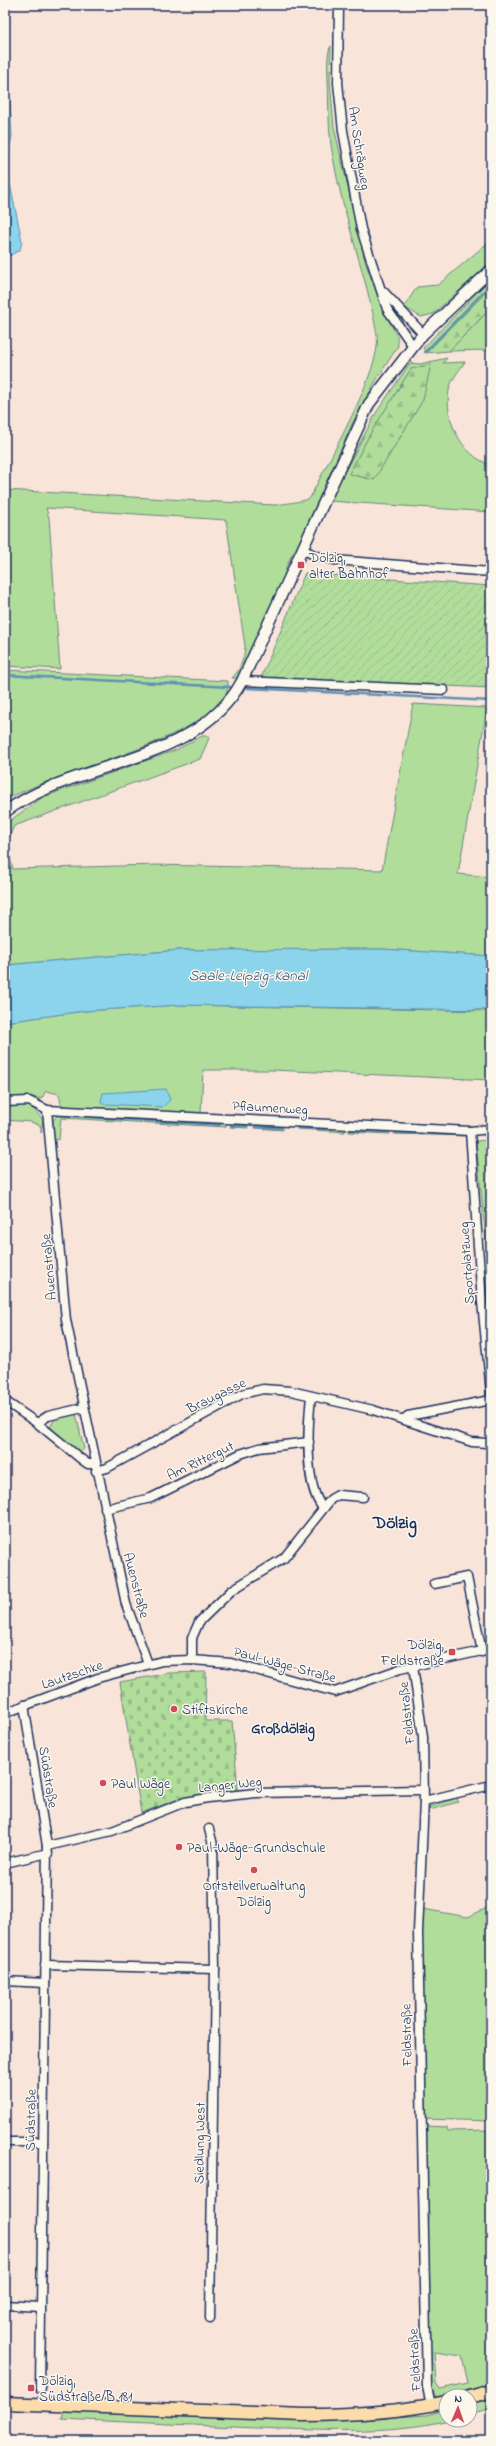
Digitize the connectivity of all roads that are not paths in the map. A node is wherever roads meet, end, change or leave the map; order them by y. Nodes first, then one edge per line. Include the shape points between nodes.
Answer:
1 (339, 5) edge
2 (491, 270) edge
3 (382, 290) junction
4 (423, 334) junction
5 (413, 346) junction
6 (302, 549) junction
7 (491, 572) edge
8 (242, 681) junction
9 (444, 690) dead end
10 (5, 812) edge
11 (5, 1102) edge
12 (47, 1110) junction
13 (491, 1129) edge
14 (470, 1131) junction
15 (491, 1393) edge
16 (311, 1396) junction
17 (491, 1400) edge
18 (5, 1401) edge
19 (83, 1408) junction
20 (404, 1419) junction
21 (37, 1423) junction
22 (309, 1442) junction
23 (490, 1444) edge
24 (96, 1468) junction
25 (363, 1497) dead end
26 (323, 1508) junction
27 (105, 1509) junction
28 (434, 1584) dead end
29 (491, 1649) edge
30 (482, 1652) junction
31 (192, 1660) junction
32 (148, 1664) junction
33 (413, 1666) junction
34 (24, 1705) junction
35 (5, 1714) edge
36 (491, 1785) edge
37 (422, 1790) junction
38 (424, 1801) junction
39 (209, 1829) dead end
40 (48, 1849) junction
41 (5, 1863) edge
42 (45, 1965) junction
43 (215, 1969) junction
44 (5, 1981) edge
45 (45, 1983) junction
46 (5, 2142) edge
47 (43, 2142) junction
48 (5, 2305) edge
49 (40, 2307) junction
50 (210, 2318) dead end
51 (40, 2388) dead end
52 (491, 2391) edge
53 (478, 2395) edge
54 (5, 2403) edge
55 (438, 2404) edge
56 (431, 2405) junction

1 - 3 street, Am Schrägweg via 338,83 343,131 362,229
2 - 4 street
3 - 4 street, Am Schrägweg
3 - 5 street, Am Schrägweg via 387,309
4 - 5 street
5 - 6 street via 369,404
6 - 7 street via 334,560
6 - 8 street
8 - 9 street
8 - 10 street via 224,707 187,735 155,750 41,792
11 - 12 street via 29,1101
12 - 14 street, Pflaumenweg
12 - 19 street, Auenstraße via 66,1320
13 - 14 street, Pflaumenweg
14 - 15 street, Sportplatzweg
16 - 20 street, Braugasse
16 - 22 street
16 - 24 street, Braugasse via 271,1389 242,1394 107,1468
17 - 20 street via 408,1416
18 - 21 street
19 - 21 street via 48,1416
19 - 24 street, Auenstraße
20 - 23 street, Braugasse via 472,1442
21 - 24 street
22 - 26 street via 312,1485 315,1496
22 - 27 street, Am Rittergut via 259,1448 240,1454 151,1498
24 - 27 street, Auenstraße
25 - 26 street via 338,1495
26 - 31 street via 284,1558 232,1590 199,1622 192,1638
27 - 32 street, Auenstraße via 126,1604
28 - 30 street via 467,1577
29 - 30 street, Paul-Wäge-Straße
30 - 33 street, Paul-Wäge-Straße
31 - 32 street, Paul-Wäge-Straße
31 - 33 street, Paul-Wäge-Straße via 243,1666 335,1692
32 - 34 street, Lautzschke via 98,1678
33 - 37 street, Feldstraße via 423,1737
34 - 35 street, Lautzschke
34 - 40 street, Südstraße
36 - 38 street
37 - 38 street, Feldstraße
37 - 40 street, Langer Weg via 256,1793 208,1798 185,1802 112,1831
38 - 56 street, Feldstraße via 418,1932 427,2387
39 - 43 street, Siedlung West via 213,1845
40 - 41 street
40 - 42 street, Südstraße
42 - 43 street
42 - 45 street, Südstraße
43 - 50 street, Siedlung West
44 - 45 street
45 - 47 street, Südstraße
46 - 47 street
47 - 49 street, Südstraße
48 - 49 street
49 - 51 street, Südstraße
52 - 53 main road
54 - 56 main road via 303,2415 348,2415
55 - 56 main road

